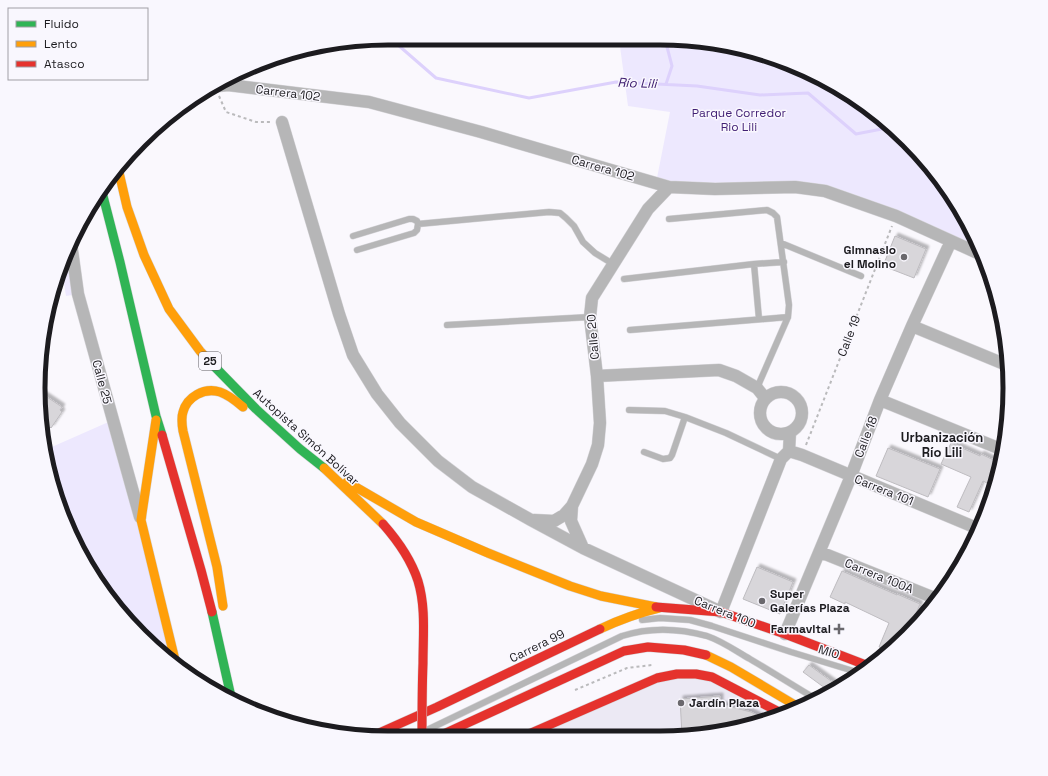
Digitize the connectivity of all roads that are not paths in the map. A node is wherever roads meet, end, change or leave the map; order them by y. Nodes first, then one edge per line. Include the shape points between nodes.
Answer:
1 (218, 90) edge
2 (282, 122) road end
3 (120, 175) edge
4 (669, 187) junction
5 (103, 197) edge
6 (669, 219) dead end
7 (418, 224) junction
8 (353, 236) dead end
9 (951, 241) junction
10 (781, 243) junction
11 (357, 250) dead end
12 (975, 252) edge
13 (72, 254) edge
14 (784, 262) junction
15 (613, 264) junction
16 (754, 264) junction
17 (862, 276) dead end
18 (624, 279) dead end
19 (788, 316) junction
20 (590, 317) junction
21 (759, 319) junction
22 (447, 325) dead end
23 (912, 326) junction
24 (630, 330) dead end
25 (1002, 363) edge
26 (596, 376) junction
27 (757, 388) junction
28 (765, 398) junction
29 (880, 400) junction
30 (629, 410) dead end
31 (156, 416) junction
32 (685, 417) junction
33 (790, 432) junction
34 (997, 448) edge
35 (300, 449) junction
36 (644, 452) dead end
37 (785, 455) junction
38 (329, 472) junction
39 (851, 476) junction
40 (572, 506) junction
41 (141, 520) junction
42 (531, 520) junction
43 (974, 527) edge
44 (583, 548) junction
45 (820, 552) junction
46 (932, 597) edge
47 (659, 608) junction
48 (722, 612) junction
49 (225, 617) dead end
50 (639, 621) dead end
51 (632, 622) dead end
52 (786, 634) junction
53 (228, 639) dead end
54 (590, 641) dead end
55 (174, 656) edge
56 (863, 664) edge
57 (854, 671) edge
58 (230, 692) edge
59 (231, 693) edge
60 (811, 696) edge
61 (793, 704) edge
62 (776, 711) edge
63 (430, 718) dead end
64 (416, 724) dead end
65 (384, 731) edge
66 (422, 731) edge
67 (425, 731) edge
68 (450, 731) edge
69 (535, 731) edge

1 - 4 street, Carrera 102 via 228,85 369,102
2 - 42 street, Carrera 100 via 353,355 377,394 400,423 438,461 472,487
3 - 35 main road, Autopista Simón Bolívar / 25 via 127,208 144,255 169,308 200,351 256,409
4 - 9 street, Carrera 102 via 795,187 825,191 896,216
4 - 15 street, Calle 20 via 648,209
5 - 31 main road
6 - 10 lane via 767,210 777,217
7 - 8 lane via 417,221 409,219
7 - 11 lane via 414,233
7 - 15 lane via 560,213 574,226 583,242
9 - 12 street, Carrera 102
9 - 23 street, Calle 18
10 - 14 lane
10 - 17 lane
13 - 41 street, Calle 25 via 78,294
14 - 16 lane
14 - 19 lane
15 - 20 street, Calle 20 via 592,298
16 - 18 lane
16 - 21 lane
19 - 21 lane
19 - 27 lane
20 - 22 lane
20 - 26 street, Calle 20
21 - 24 lane
23 - 25 street
23 - 29 street, Calle 18
26 - 27 street via 719,370
26 - 40 street, Calle 20 via 600,423 598,444 592,464
27 - 28 street
28 - 33 street via 759,414 763,425 778,434
28 - 33 street via 779,391 793,395 798,400 802,407 800,422
29 - 34 street
29 - 39 street, Calle 18
30 - 32 lane via 665,411
31 - 41 main road, Calle 25
31 - 58 main road via 201,570
32 - 36 lane via 670,458 663,459
32 - 37 lane
33 - 37 street
35 - 38 main road, Autopista Simón Bolívar / 25
35 - 49 main road via 226,394 218,391 199,393 184,409 183,430 217,567
37 - 39 street, Carrera 101 via 802,456
37 - 48 street
38 - 47 main road via 416,522 494,556 601,596
38 - 66 main road, Autopista Simón Bolívar, bridge via 395,536 415,571 421,592 423,614
39 - 43 street, Carrera 101
39 - 45 street, Calle 18
40 - 42 street, Calle 20 via 554,521
40 - 44 street, Calle 20 via 571,521
41 - 55 main road, Calle 25
42 - 44 street, Carrera 100
44 - 48 street, Carrera 100
45 - 46 street, Carrera 100A
45 - 52 street, Calle 18
47 - 48 main road, Carrera 99
47 - 65 main road, Carrera 99 via 613,623
48 - 52 main road, Carrera 100
50 - 57 lane, MIO via 660,618 690,620
51 - 54 lane
52 - 56 main road, Carrera 100
53 - 59 main road
60 - 67 lane via 726,644 687,632 647,630 622,636
61 - 68 main road via 708,655 648,647 624,651
62 - 69 main road via 712,677 677,674 657,678
63 - 64 lane

